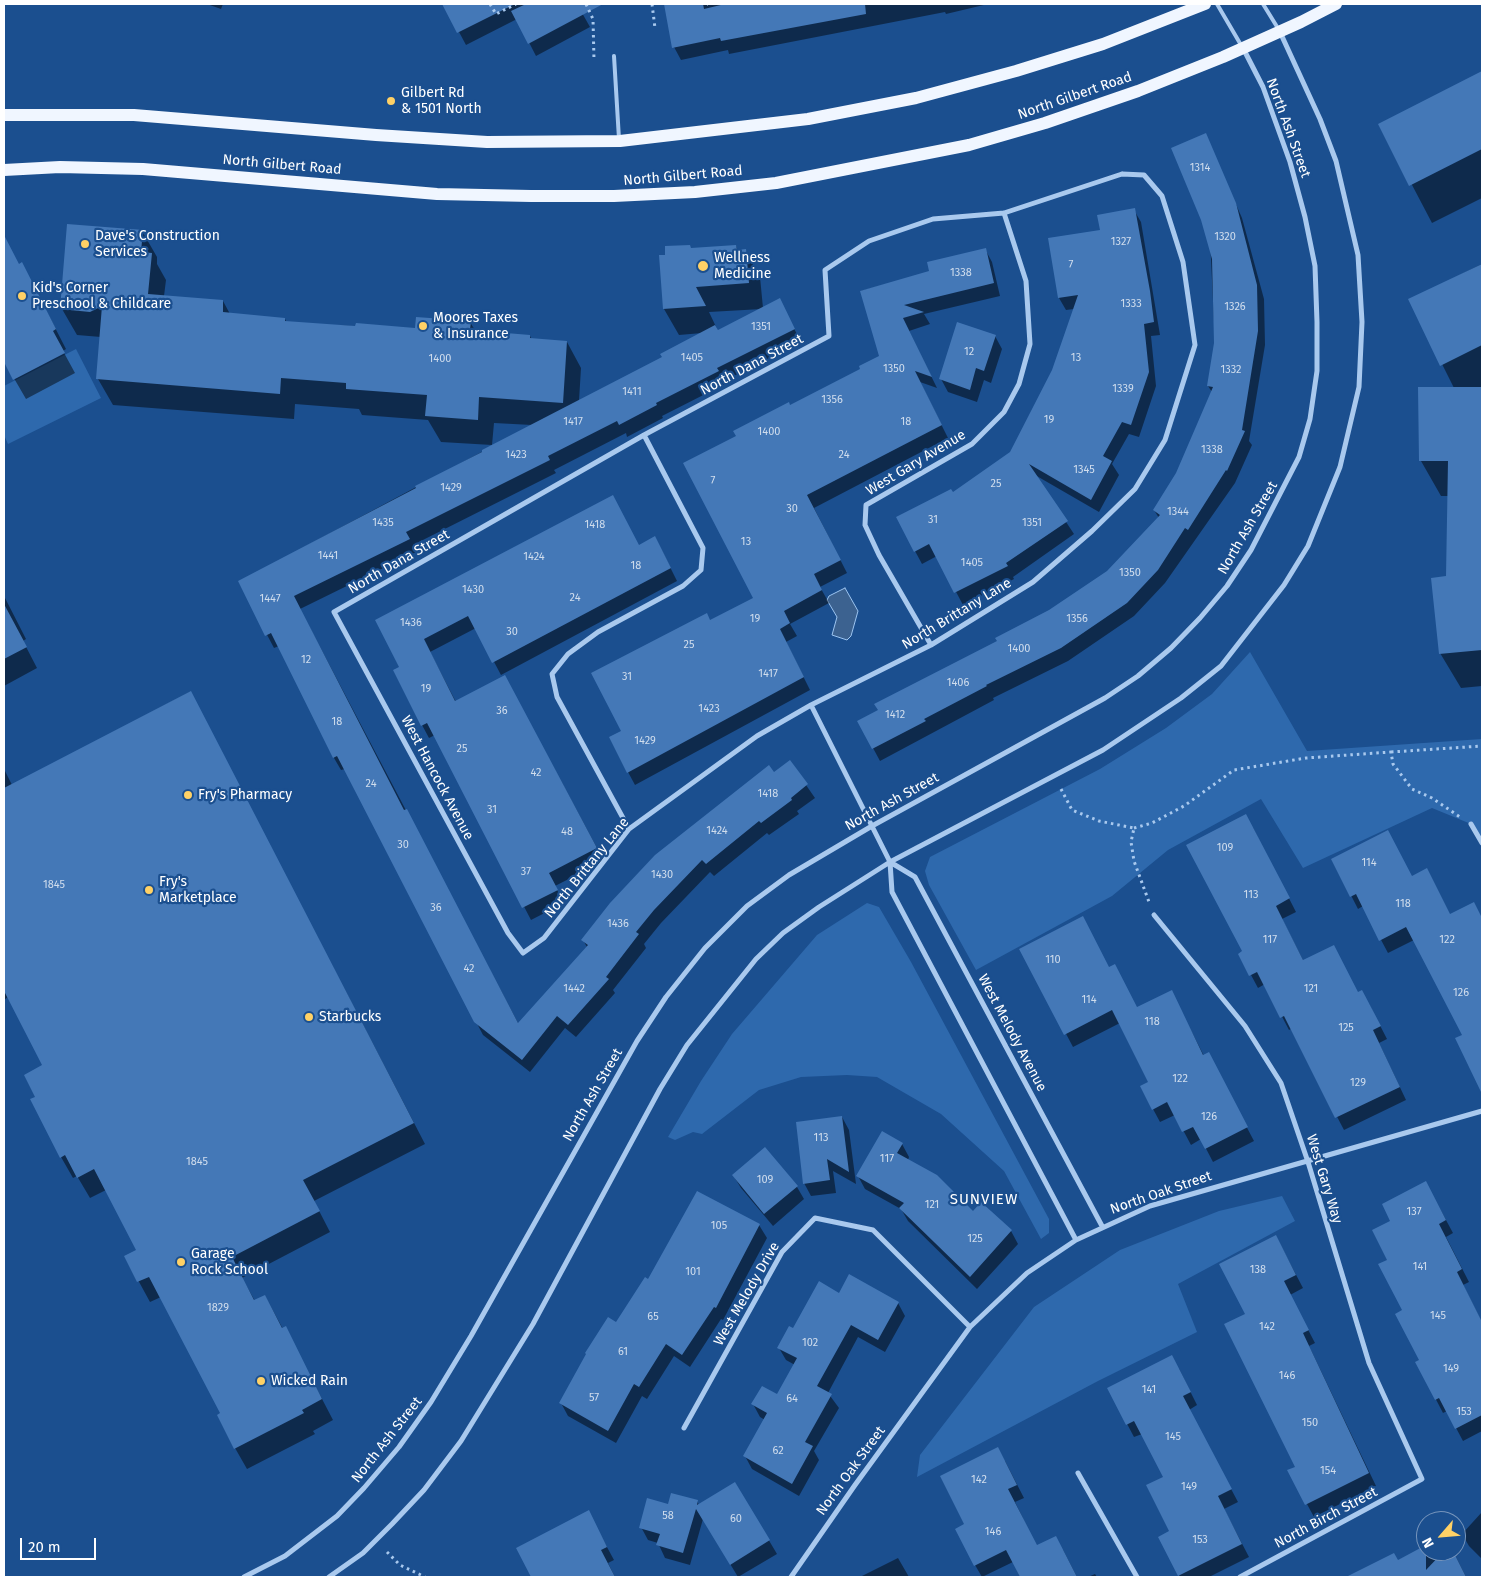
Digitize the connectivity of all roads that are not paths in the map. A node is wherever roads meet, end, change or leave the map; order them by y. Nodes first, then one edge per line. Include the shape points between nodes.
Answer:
1 (1205, 4) edge
2 (1217, 4) edge
3 (1263, 4) edge
4 (1336, 4) edge
5 (1280, 32) junction
6 (1243, 48) junction
7 (614, 56) dead end
8 (4, 115) edge
9 (620, 141) junction
10 (4, 170) edge
11 (1144, 175) joint
12 (1004, 213) junction
13 (644, 435) junction
14 (334, 612) joint
15 (931, 645) junction
16 (811, 705) junction
17 (1471, 824) road end
18 (872, 826) junction
19 (630, 829) junction
20 (1482, 843) edge
21 (890, 862) junction
22 (1154, 915) road end
23 (523, 953) joint
24 (1482, 1111) edge
25 (1308, 1162) junction
26 (1102, 1226) junction
27 (1076, 1240) junction
28 (970, 1327) junction
29 (684, 1428) dead end
30 (1078, 1474) dead end
31 (1422, 1479) joint
32 (244, 1577) edge
33 (329, 1577) edge
34 (791, 1577) edge
35 (1137, 1577) edge
36 (1240, 1577) edge

1 - 9 main road via 1103,44 916,98 808,119
2 - 6 lane, North Ash Street
3 - 5 lane, North Ash Street
4 - 5 main road, North Gilbert Road
5 - 6 main road, North Gilbert Road
5 - 21 street, North Ash Street via 1336,161 1358,255 1362,322 1359,387 1340,468 1308,546 1251,630 1220,666 1181,698 1148,722 1054,776
6 - 10 main road, North Gilbert Road via 1138,91 969,145 776,182 695,192 601,196 437,194 143,169 60,167
6 - 18 street, North Ash Street via 1263,87 1290,162 1315,266 1317,371 1300,457 1251,550 1227,586 1171,648 1106,698
7 - 9 lane
8 - 9 main road via 134,115 487,142
11 - 12 street, North Dana Street via 1122,174
11 - 15 street, North Brittany Lane via 1162,196 1183,262 1195,345 1164,440 1135,489 1092,531 1032,582
12 - 13 street, North Dana Street via 933,219 869,241 825,270 829,336
12 - 15 street, West Gary Avenue via 1026,281 1030,344 1018,384 1004,412 972,444 866,506 865,525 872,540
13 - 14 street, North Dana Street
13 - 19 street via 703,548 701,570 683,586 598,632 568,654 552,674 557,697
14 - 23 street, West Hancock Avenue via 508,933
15 - 16 street, North Brittany Lane
16 - 18 street
16 - 19 street, North Brittany Lane via 756,736
17 - 20 street
18 - 21 street
18 - 32 street, North Ash Street via 768,890 705,948 666,997 637,1041 471,1336 410,1432 337,1516 285,1556
19 - 23 street, North Brittany Lane via 544,938
21 - 26 street, West Melody Avenue via 915,877
21 - 27 street via 892,892
21 - 33 street, North Ash Street via 783,933 756,959 698,1030 656,1098 533,1324 461,1441 424,1490 376,1540
22 - 25 street, West Gary Way via 1245,1026 1281,1083
24 - 25 street, North Oak Street
25 - 26 street, North Oak Street via 1150,1206
25 - 31 street, West Gary Way via 1369,1363
26 - 27 street, North Oak Street
27 - 28 street, North Oak Street via 1027,1273
28 - 29 street, West Melody Drive via 873,1230 815,1218 782,1252
28 - 34 street, North Oak Street
30 - 35 street
31 - 36 street, North Birch Street

